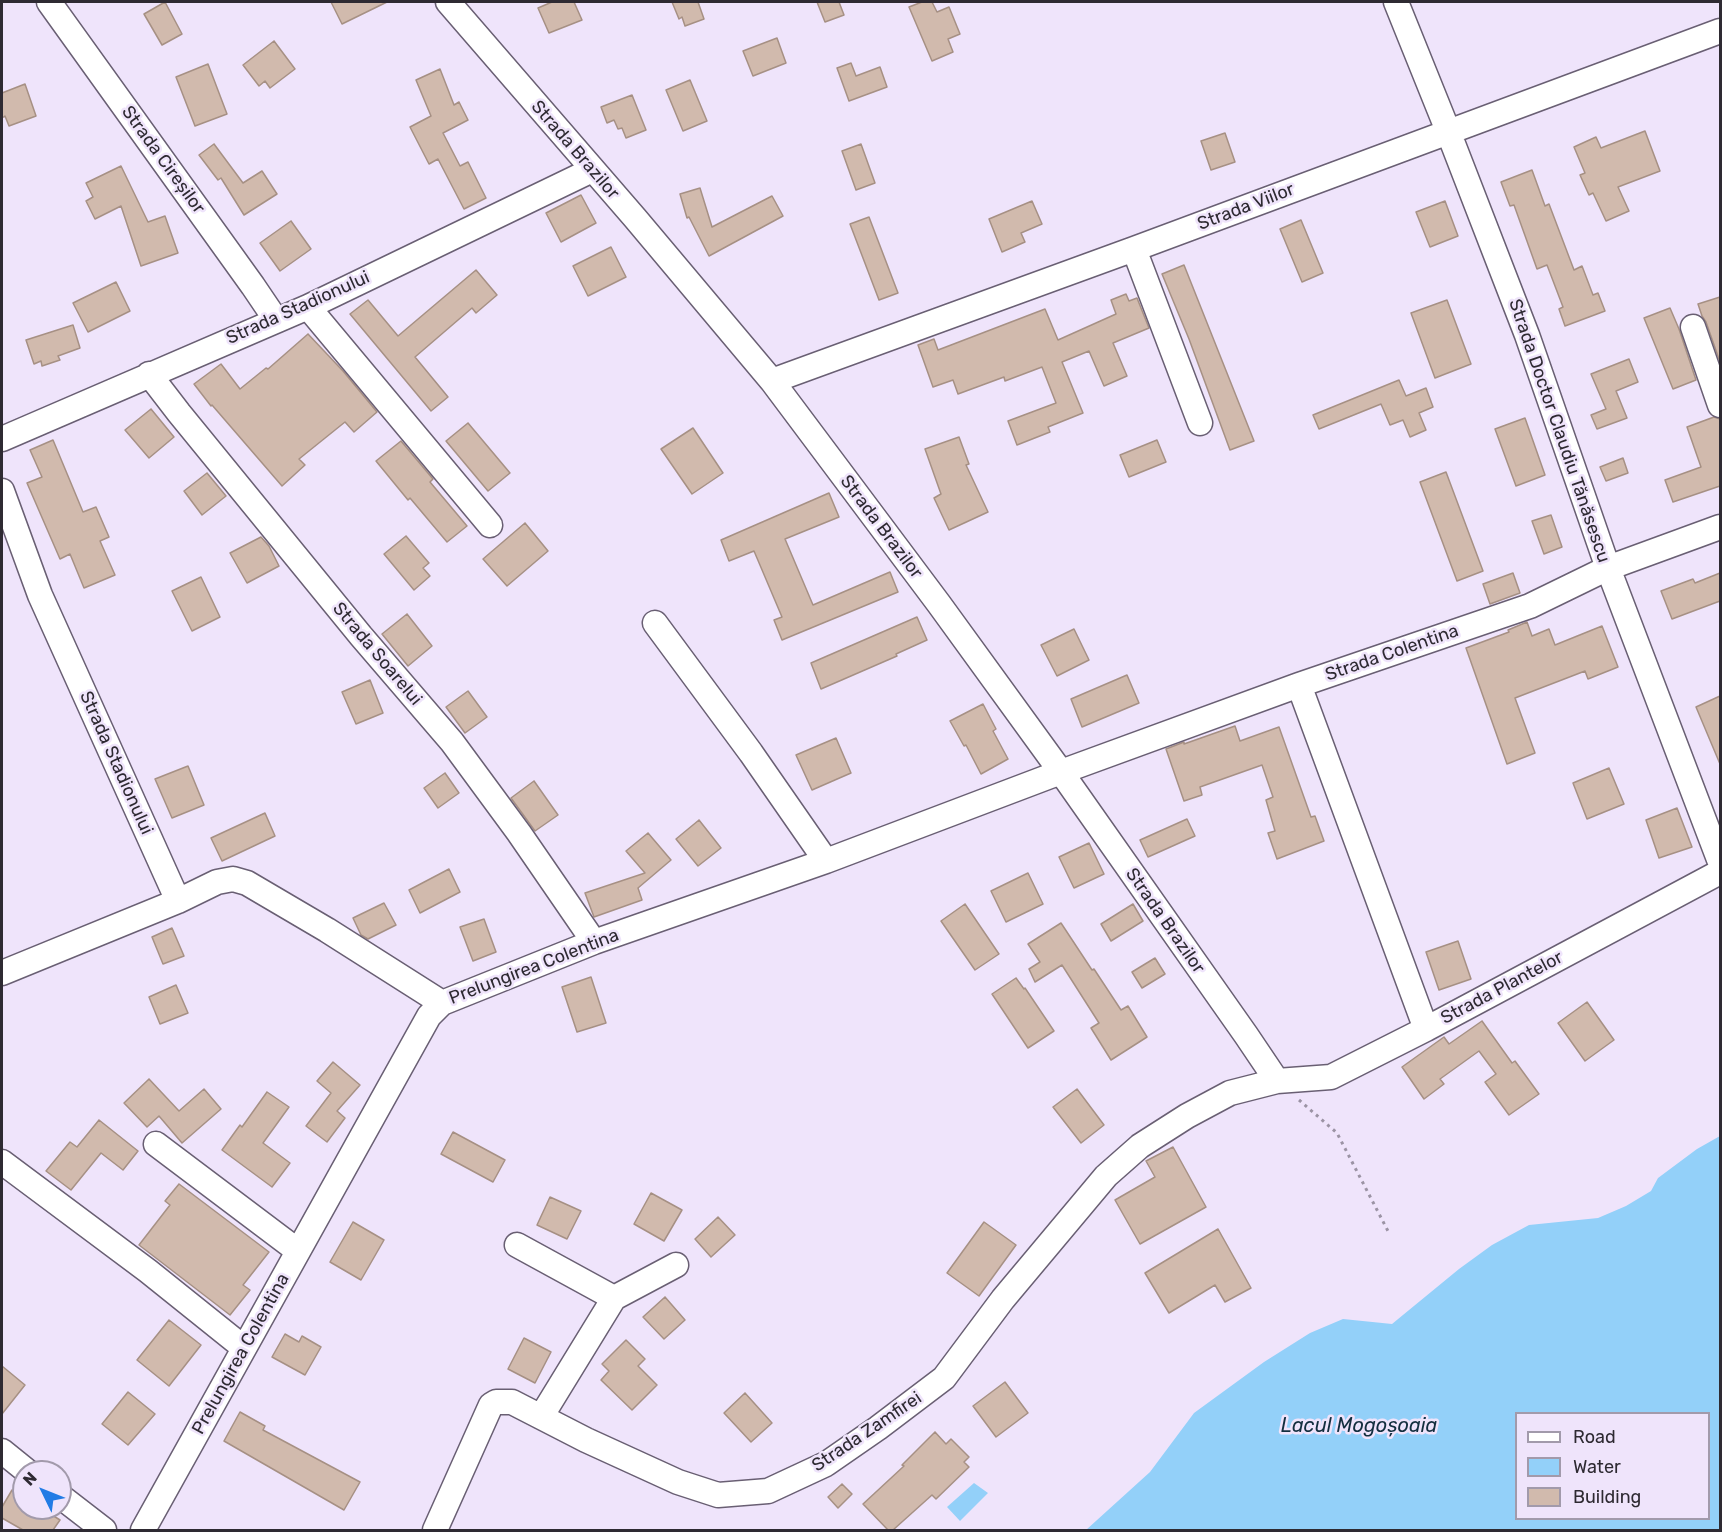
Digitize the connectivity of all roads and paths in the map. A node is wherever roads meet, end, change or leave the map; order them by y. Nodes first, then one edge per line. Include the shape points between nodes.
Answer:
1 (49, 2) edge
2 (1396, 2) edge
3 (457, 4) edge
4 (1720, 31) edge
5 (1449, 131) junction
6 (592, 170) junction
7 (1134, 249) junction
8 (308, 307) junction
9 (276, 320) junction
10 (1693, 327) dead end
11 (149, 374) junction
12 (772, 381) junction
13 (1720, 405) edge
14 (1200, 423) dead end
15 (2, 439) edge
16 (2, 491) edge
17 (490, 525) dead end
18 (1720, 527) edge
19 (1608, 568) junction
20 (655, 623) dead end
21 (1299, 685) junction
22 (1060, 772) junction
23 (826, 861) junction
24 (1720, 862) edge
25 (1720, 872) edge
26 (178, 901) junction
27 (594, 942) junction
28 (2, 973) edge
29 (442, 1003) junction
30 (1425, 1029) junction
31 (1277, 1081) junction
32 (156, 1144) dead end
33 (2, 1162) edge
34 (1389, 1233) dead end
35 (517, 1245) dead end
36 (298, 1251) junction
37 (676, 1265) dead end
38 (614, 1298) junction
39 (244, 1348) junction
40 (541, 1417) junction
41 (72, 1505) edge
42 (104, 1530) edge
43 (143, 1530) edge
44 (435, 1530) edge

1 - 9 street, Strada Cireșilor
2 - 5 street, Strada Doctor Claudiu Tănăsescu
3 - 6 street, Strada Brazilor
4 - 5 street, Strada Viilor
5 - 7 street, Strada Viilor
5 - 19 street, Strada Doctor Claudiu Tănăsescu via 1527,335
6 - 8 street, Strada Stadionului
6 - 12 street, Strada Brazilor
7 - 12 street, Strada Viilor
7 - 14 street
8 - 9 street, Strada Stadionului
8 - 17 street
9 - 11 street, Strada Stadionului
10 - 13 street
11 - 15 street, Strada Stadionului
11 - 27 street, Strada Soarelui via 452,742
12 - 22 street, Strada Brazilor
16 - 26 street, Strada Stadionului via 40,595
18 - 19 street, Strada Colentina
19 - 21 street, Strada Colentina via 1530,606
19 - 24 street, Strada Doctor Claudiu Tănăsescu
20 - 23 street
21 - 22 street, Strada Colentina
21 - 30 street
22 - 23 street, Prelungirea Colentina
22 - 31 street, Strada Brazilor
23 - 27 street, Prelungirea Colentina
25 - 30 street, Strada Plantelor
26 - 28 street
26 - 29 street via 217,882 233,879 247,883
27 - 29 street, Prelungirea Colentina
29 - 36 street, Prelungirea Colentina via 429,1016
30 - 31 street, Strada Plantelor via 1331,1077
31 - 34 path via 1337,1133
31 - 40 street, Strada Zamfirei via 1230,1093 1140,1146 1106,1176 1003,1299 944,1378 825,1464 768,1491 718,1495 678,1482
32 - 36 street
33 - 39 street
35 - 38 street
36 - 39 street, Prelungirea Colentina
37 - 38 street
38 - 40 street
39 - 43 street, Prelungirea Colentina
40 - 44 street, Strada Zamfirei via 512,1402 491,1405
41 - 42 street

